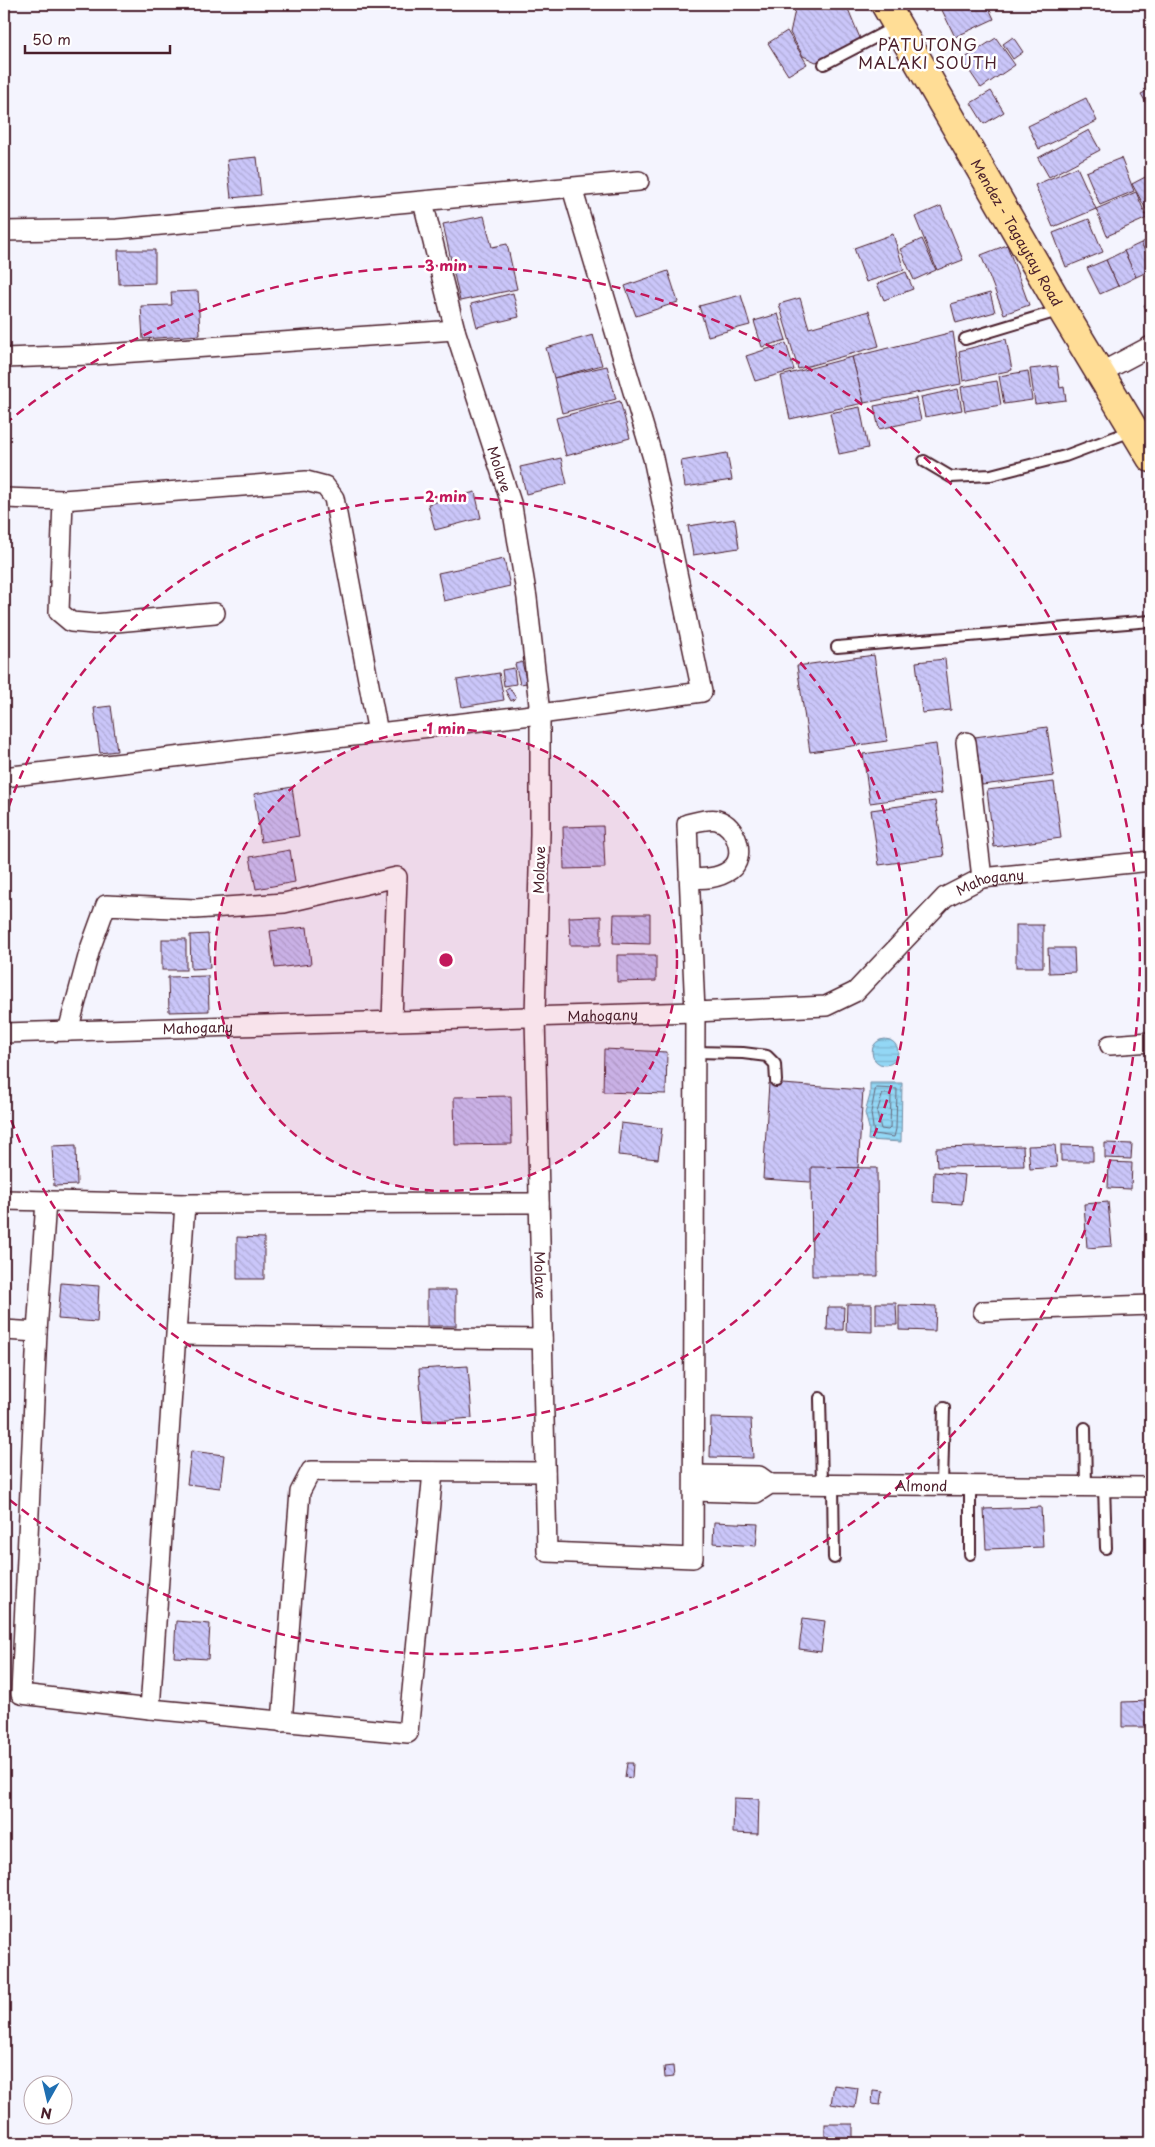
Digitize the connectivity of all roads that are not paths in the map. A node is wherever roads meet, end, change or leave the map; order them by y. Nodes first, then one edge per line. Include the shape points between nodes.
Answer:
1 (892, 15) edge
2 (824, 64) dead end
3 (639, 181) dead end
4 (572, 188) junction
5 (423, 202) junction
6 (4, 231) edge
7 (1062, 310) junction
8 (455, 330) junction
9 (966, 339) dead end
10 (1151, 346) edge
11 (4, 358) edge
12 (1100, 373) junction
13 (1135, 430) junction
14 (1151, 458) edge
15 (924, 461) dead end
16 (4, 498) edge
17 (62, 500) junction
18 (215, 613) dead end
19 (1151, 621) edge
20 (837, 648) dead end
21 (540, 714) junction
22 (378, 733) junction
23 (966, 742) dead end
24 (4, 777) edge
25 (1151, 861) edge
26 (689, 878) dead end
27 (982, 878) junction
28 (694, 1012) junction
29 (535, 1016) junction
30 (392, 1021) junction
31 (68, 1031) junction
32 (4, 1033) edge
33 (1151, 1042) edge
34 (1110, 1044) dead end
35 (694, 1052) junction
36 (776, 1081) dead end
37 (4, 1200) edge
38 (46, 1201) junction
39 (539, 1203) junction
40 (185, 1204) junction
41 (1151, 1305) edge
42 (983, 1311) dead end
43 (4, 1330) edge
44 (37, 1332) junction
45 (177, 1334) junction
46 (542, 1339) junction
47 (820, 1398) dead end
48 (944, 1408) dead end
49 (1085, 1428) dead end
50 (433, 1472) junction
51 (545, 1472) junction
52 (694, 1483) junction
53 (828, 1484) junction
54 (942, 1485) junction
55 (970, 1485) junction
56 (1095, 1486) junction
57 (1151, 1487) edge
58 (1106, 1548) dead end
59 (970, 1554) dead end
60 (834, 1558) dead end
61 (150, 1709) junction
62 (282, 1722) junction

1 - 2 lane
1 - 7 main road, Mendez - Tagaytay Road
3 - 4 street
4 - 5 street
4 - 21 street via 653,458 702,692
5 - 6 street via 117,229
5 - 8 street, Molave
7 - 9 lane
7 - 12 main road, Mendez - Tagaytay Road
8 - 11 street
8 - 21 street, Molave via 512,506 528,598
10 - 12 street
12 - 13 main road, Mendez - Tagaytay Road
13 - 14 main road, Mendez - Tagaytay Road
13 - 15 lane via 1065,456 991,475 951,477
16 - 17 street
17 - 18 street via 59,612 71,622 94,624
17 - 22 street via 306,481 325,486 334,498
19 - 20 lane
21 - 22 street
21 - 29 street, Molave
22 - 24 street
23 - 27 street
25 - 27 street, Mahogany
26 - 28 street
27 - 28 street, Mahogany via 945,897 855,992 826,1006
28 - 29 street, Mahogany
28 - 35 street
29 - 30 street, Mahogany
29 - 39 street, Molave
30 - 31 street, Mahogany
30 - 31 street via 396,877 284,903 195,909 106,906 90,949
31 - 32 street, Mahogany
33 - 34 street
35 - 36 lane via 768,1056 775,1064
35 - 52 street
37 - 38 street
38 - 40 street
38 - 44 street
39 - 40 street
39 - 46 street, Molave
40 - 45 street
41 - 42 street
43 - 44 street
44 - 61 street via 21,1694
45 - 46 street
45 - 61 street
46 - 51 street, Molave
47 - 53 lane
48 - 54 lane
49 - 56 lane
50 - 51 street
50 - 62 street via 311,1471 300,1492
50 - 62 street via 408,1732
51 - 52 street, Molave via 547,1552 693,1558
52 - 53 street, Almond via 759,1476 770,1484
53 - 54 street, Almond
53 - 60 lane
54 - 55 street, Almond
55 - 56 street, Almond
55 - 59 lane
56 - 57 street, Almond
56 - 58 lane
61 - 62 street

